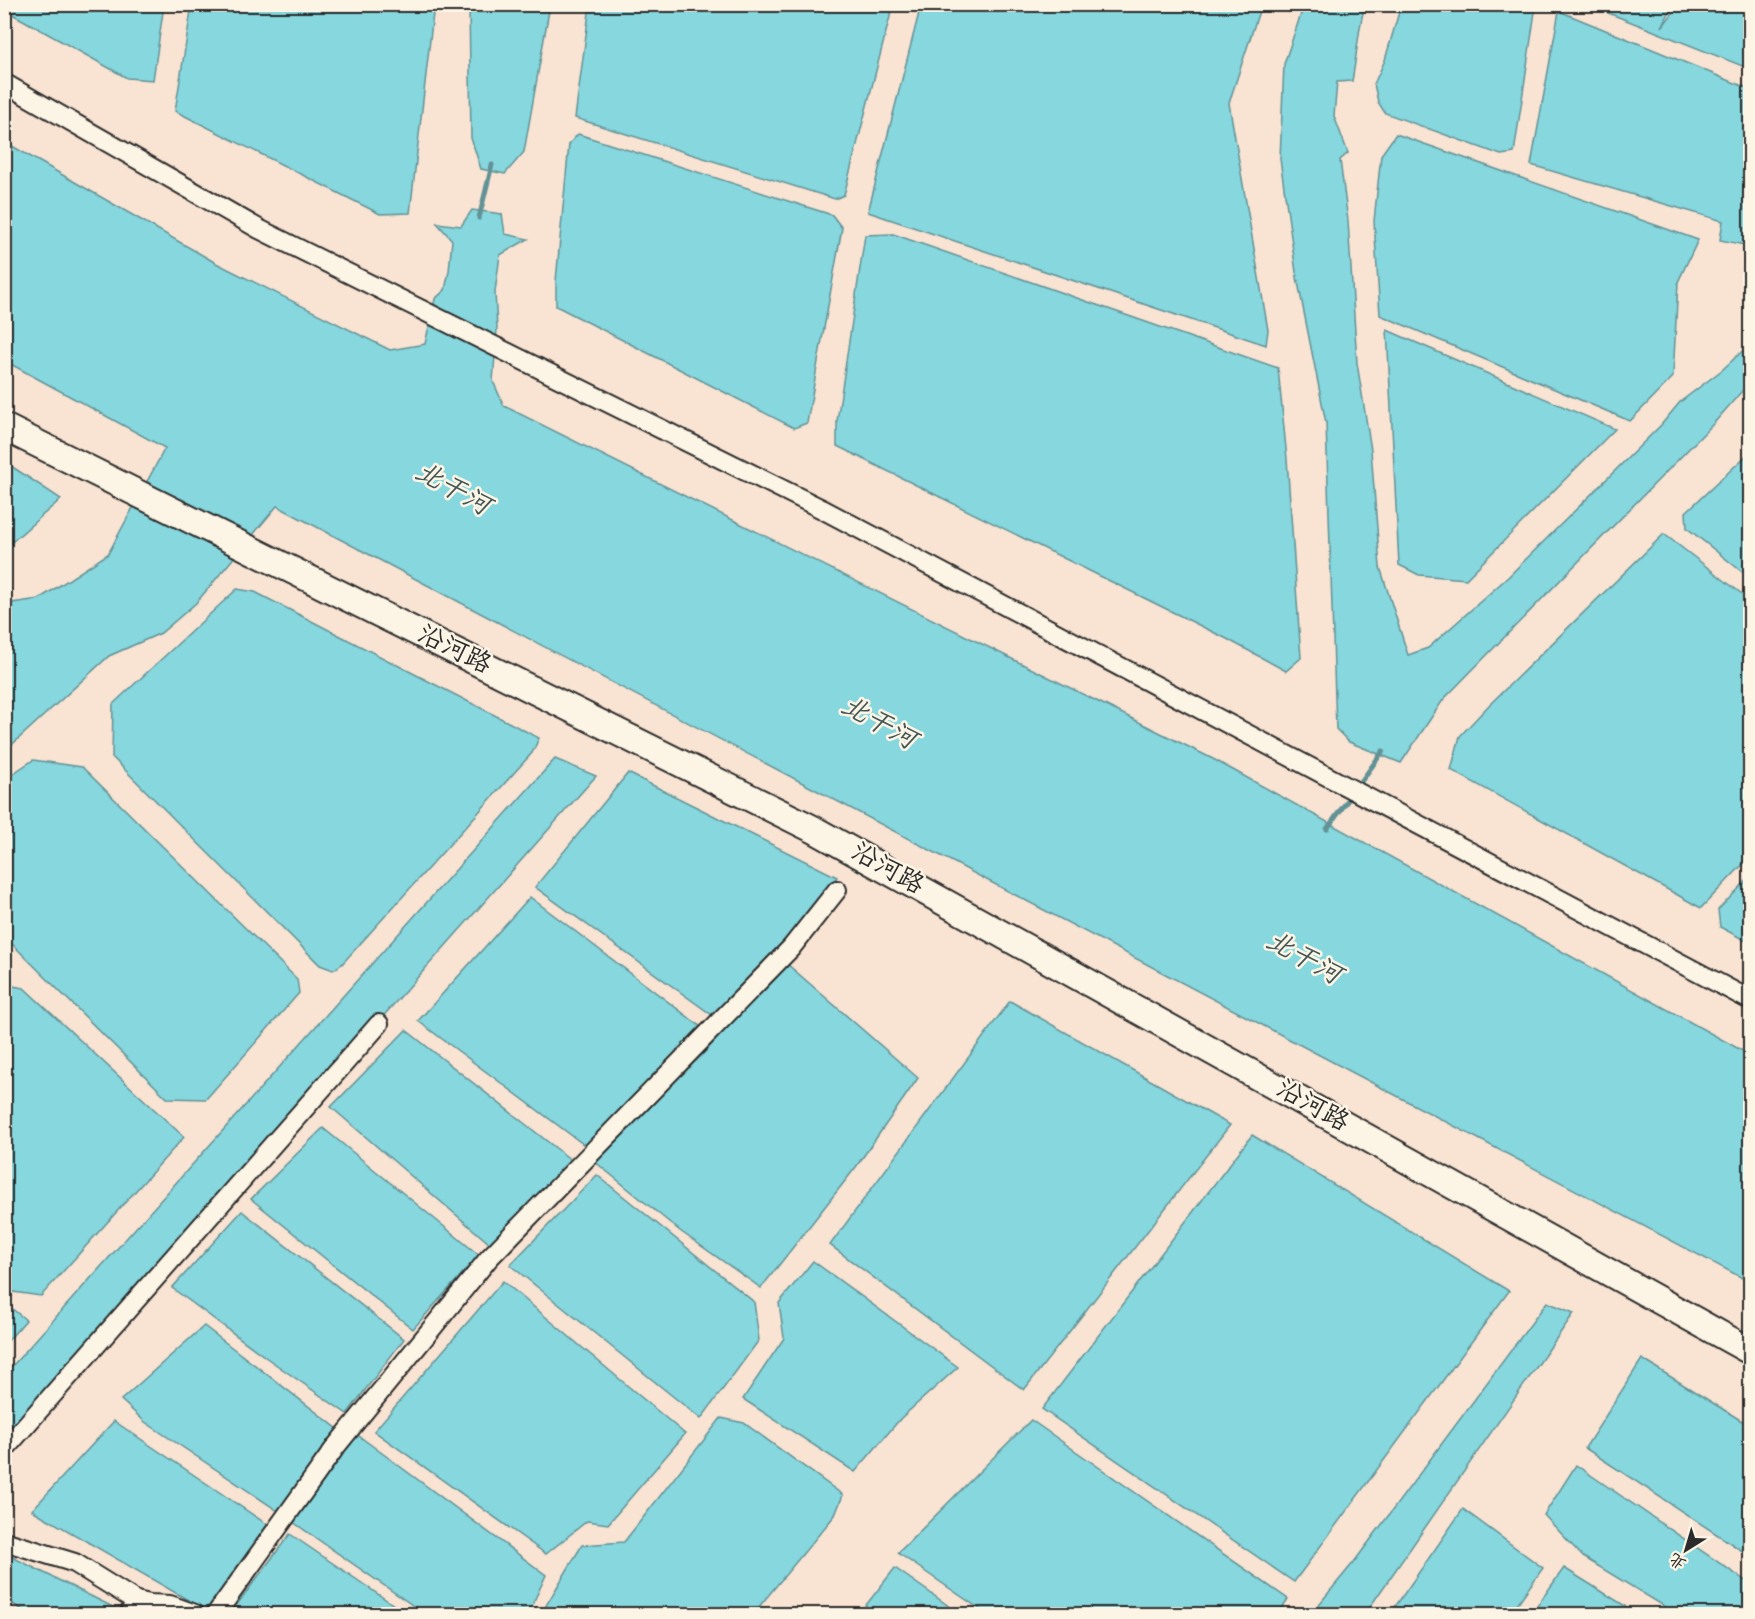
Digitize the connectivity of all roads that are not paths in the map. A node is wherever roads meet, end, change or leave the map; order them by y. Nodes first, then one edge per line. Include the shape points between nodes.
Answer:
1 (4, 83) edge
2 (4, 427) edge
3 (837, 890) dead end
4 (1750, 1000) edge
5 (379, 1024) dead end
6 (1750, 1351) edge
7 (4, 1450) edge
8 (4, 1541) edge
9 (132, 1608) edge
10 (195, 1614) edge
11 (216, 1614) edge

1 - 4 street via 259,229 822,509
2 - 6 street, 沿河路 via 813,829
3 - 11 street via 791,948 489,1258 337,1445
5 - 7 street
8 - 9 street via 75,1563
9 - 10 street via 170,1605

